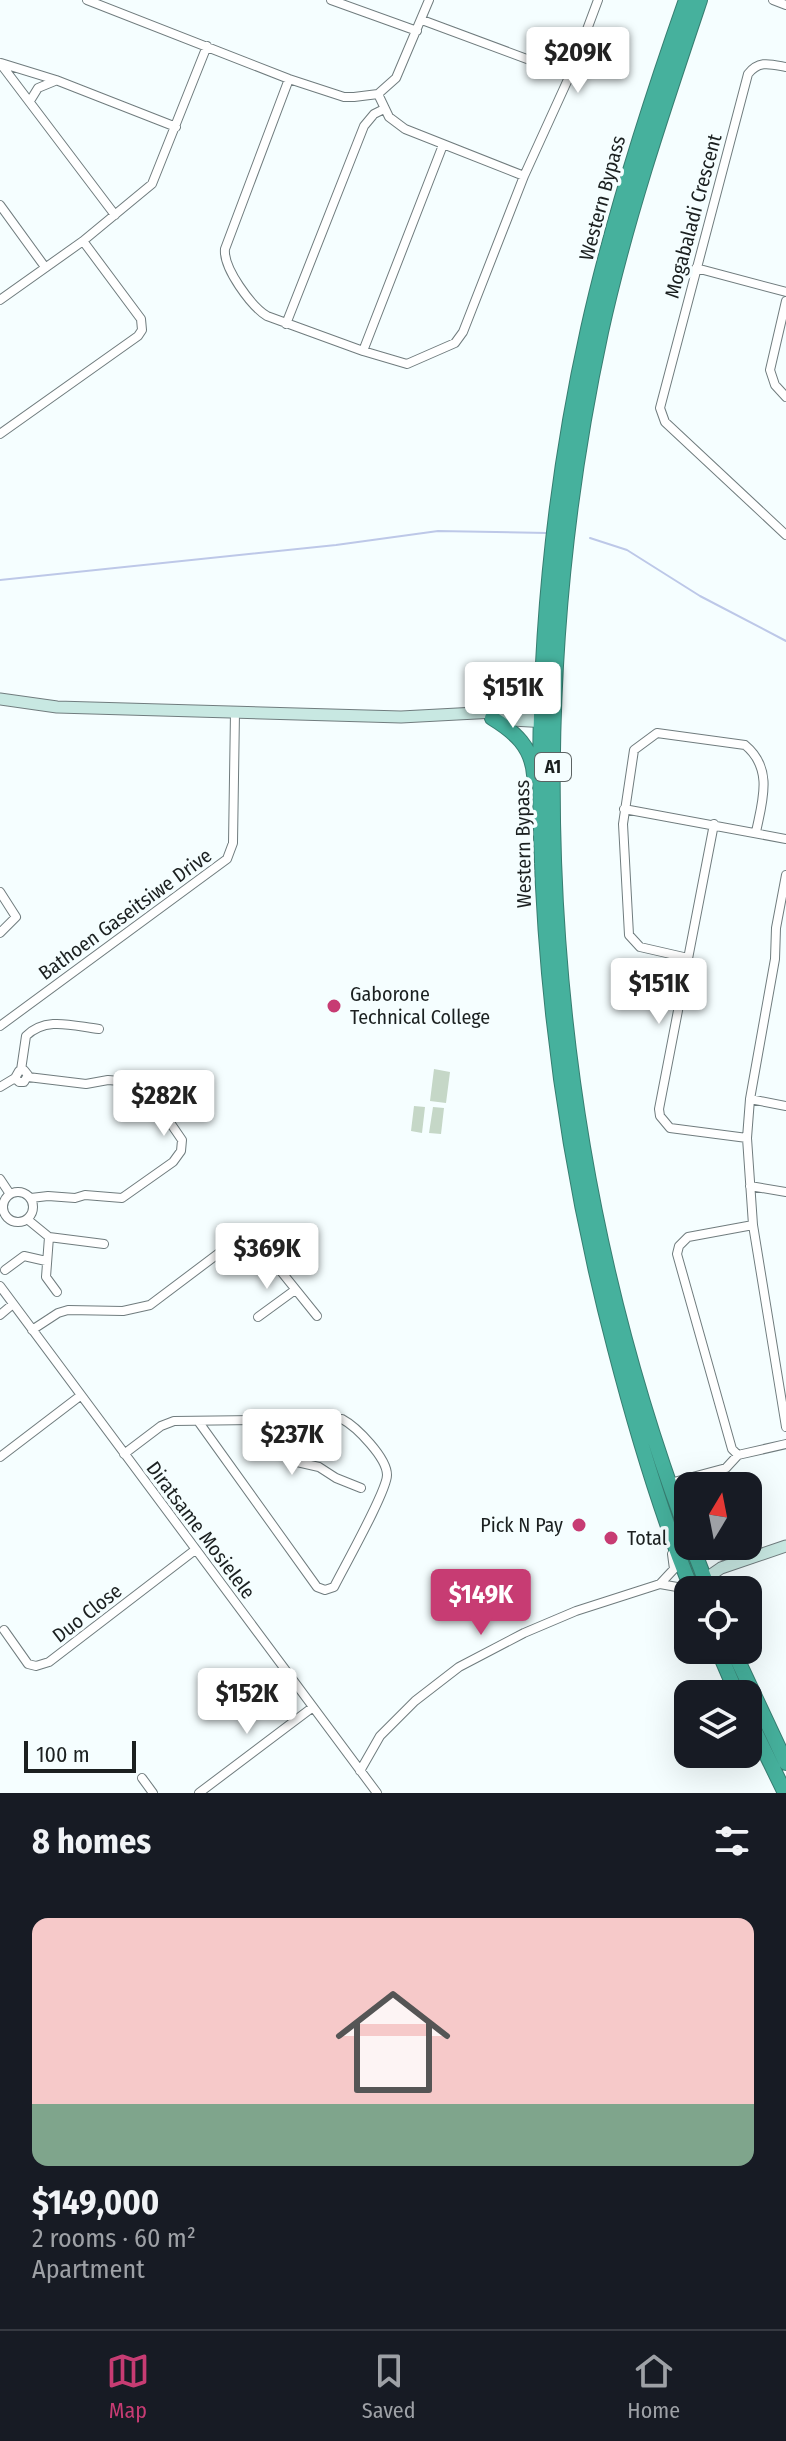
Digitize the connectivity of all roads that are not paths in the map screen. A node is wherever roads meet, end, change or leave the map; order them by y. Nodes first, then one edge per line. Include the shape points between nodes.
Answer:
1 (87, 0) edge
2 (333, 0) edge
3 (429, 0) edge
4 (598, 0) edge
5 (686, 0) edge
6 (700, 0) edge
7 (422, 20) junction
8 (417, 31) junction
9 (207, 46) junction
10 (0, 63) edge
11 (786, 67) edge
12 (570, 75) junction
13 (289, 79) junction
14 (56, 80) junction
15 (378, 94) junction
16 (30, 101) junction
17 (384, 109) junction
18 (176, 127) junction
19 (443, 145) junction
20 (524, 176) junction
21 (0, 205) edge
22 (115, 215) junction
23 (83, 241) junction
24 (45, 267) junction
25 (696, 268) junction
26 (786, 292) edge
27 (0, 300) edge
28 (786, 301) edge
29 (286, 324) junction
30 (363, 351) junction
31 (786, 397) edge
32 (0, 434) edge
33 (786, 535) edge
34 (0, 699) edge
35 (235, 712) junction
36 (472, 714) junction
37 (492, 718) junction
38 (547, 718) junction
39 (624, 809) junction
40 (714, 824) junction
41 (756, 832) junction
42 (541, 839) junction
43 (786, 839) edge
44 (786, 875) edge
45 (0, 892) edge
46 (0, 933) edge
47 (786, 950) edge
48 (688, 958) junction
49 (775, 959) junction
50 (0, 1026) edge
51 (99, 1029) dead end
52 (21, 1075) junction
53 (0, 1087) edge
54 (750, 1099) junction
55 (786, 1106) edge
56 (747, 1138) junction
57 (0, 1179) edge
58 (750, 1186) junction
59 (786, 1192) edge
60 (10, 1194) junction
61 (31, 1198) junction
62 (3, 1217) edge
63 (27, 1219) junction
64 (753, 1225) junction
65 (49, 1237) junction
66 (104, 1244) dead end
67 (46, 1261) junction
68 (5, 1270) dead end
69 (0, 1286) edge
70 (295, 1290) junction
71 (57, 1292) dead end
72 (13, 1304) junction
73 (0, 1315) edge
74 (317, 1316) dead end
75 (258, 1317) dead end
76 (32, 1330) junction
77 (80, 1396) junction
78 (252, 1420) junction
79 (198, 1421) junction
80 (786, 1427) edge
81 (786, 1444) edge
82 (124, 1454) junction
83 (738, 1455) junction
84 (0, 1457) edge
85 (669, 1483) junction
86 (361, 1488) dead end
87 (674, 1505) edge
88 (674, 1511) edge
89 (786, 1546) edge
90 (195, 1550) junction
91 (762, 1554) edge
92 (675, 1560) edge
93 (744, 1560) edge
94 (714, 1576) edge
95 (660, 1584) junction
96 (674, 1586) edge
97 (4, 1630) dead end
98 (740, 1664) edge
99 (313, 1707) junction
100 (762, 1746) edge
101 (786, 1763) edge
102 (360, 1771) junction
103 (142, 1778) dead end
104 (153, 1793) edge
105 (199, 1793) edge
106 (377, 1793) edge
107 (785, 1793) edge

1 - 9 street
2 - 8 street
3 - 7 street
4 - 12 street
5 - 38 highway, Western Bypass / A1 via 625,185 588,331 558,504 548,603
6 - 38 highway, Western Bypass / A1 via 637,191 601,333 570,507
7 - 8 street
7 - 12 street
8 - 15 street via 400,72
9 - 13 street
9 - 18 street
10 - 14 street
10 - 16 street
11 - 25 street, Mogabaladi Crescent via 759,64 748,74
12 - 20 street
13 - 15 street via 344,97
13 - 29 street via 224,255 254,308
14 - 16 street via 38,88
14 - 18 street
15 - 17 street
16 - 22 street
17 - 19 street via 405,129
17 - 29 street via 364,126
18 - 22 street via 156,179
19 - 20 street
19 - 30 street
20 - 30 street via 455,343 407,364
21 - 24 street
22 - 23 street
23 - 24 street
23 - 32 street via 141,319 142,330
24 - 27 street
25 - 26 street
25 - 33 street, Mogabaladi Crescent via 660,408 665,422
28 - 31 street via 770,370
29 - 30 street
34 - 35 street via 39,706
35 - 36 street
35 - 50 street, Bathoen Gaseitsiwe Drive via 233,843 227,859
36 - 37 street
36 - 38 street
37 - 38 street
37 - 42 highway via 519,737 530,757
38 - 42 highway, Western Bypass / A1
38 - 85 highway, Western Bypass / A1 via 565,1031 573,1082 606,1265 641,1403
39 - 40 street
39 - 41 street via 634,750 651,735 745,745 765,781
39 - 48 street via 629,935 640,947
40 - 41 street
40 - 48 street
41 - 43 street
42 - 88 highway, Western Bypass / A1 via 554,1036 585,1229 629,1405
44 - 49 street
45 - 46 street via 16,917
47 - 49 street
48 - 56 street via 660,1116 670,1128
49 - 54 street
51 - 52 street via 41,1025 26,1036
52 - 53 street
52 - 61 street via 86,1084 143,1083 182,1140 173,1162 122,1198
54 - 55 street
54 - 56 street
56 - 58 street
57 - 60 street
58 - 59 street
58 - 64 street
60 - 61 street via 22,1192
60 - 62 street via 3,1203
61 - 63 street via 33,1210
62 - 63 street
63 - 65 street
64 - 80 street
64 - 83 street via 688,1237 677,1254
65 - 66 street
65 - 67 street
67 - 68 street via 24,1256
67 - 71 street via 46,1277
69 - 72 street, Diratsame Mosielele
70 - 74 street
70 - 75 street
70 - 76 street via 259,1244 245,1238 150,1305 123,1311 68,1310
72 - 73 street
72 - 76 street, Diratsame Mosielele
76 - 77 street, Diratsame Mosielele
77 - 82 street, Diratsame Mosielele
77 - 84 street
78 - 79 street
78 - 79 street via 342,1419 354,1425 385,1464 386,1484 334,1587 317,1587
78 - 86 street via 297,1462
79 - 82 street via 161,1426
81 - 83 street
82 - 90 street, Diratsame Mosielele
83 - 85 street via 726,1468
85 - 87 highway, Western Bypass / A1
89 - 91 street
90 - 97 street, Duo Close via 49,1662 28,1664
90 - 99 street, Diratsame Mosielele
92 - 95 street via 674,1569
93 - 94 street
95 - 96 street
95 - 102 street via 576,1611 459,1667 380,1736
98 - 101 highway
99 - 102 street, Diratsame Mosielele
99 - 105 street
100 - 107 highway
102 - 106 street, Diratsame Mosielele
103 - 104 street

